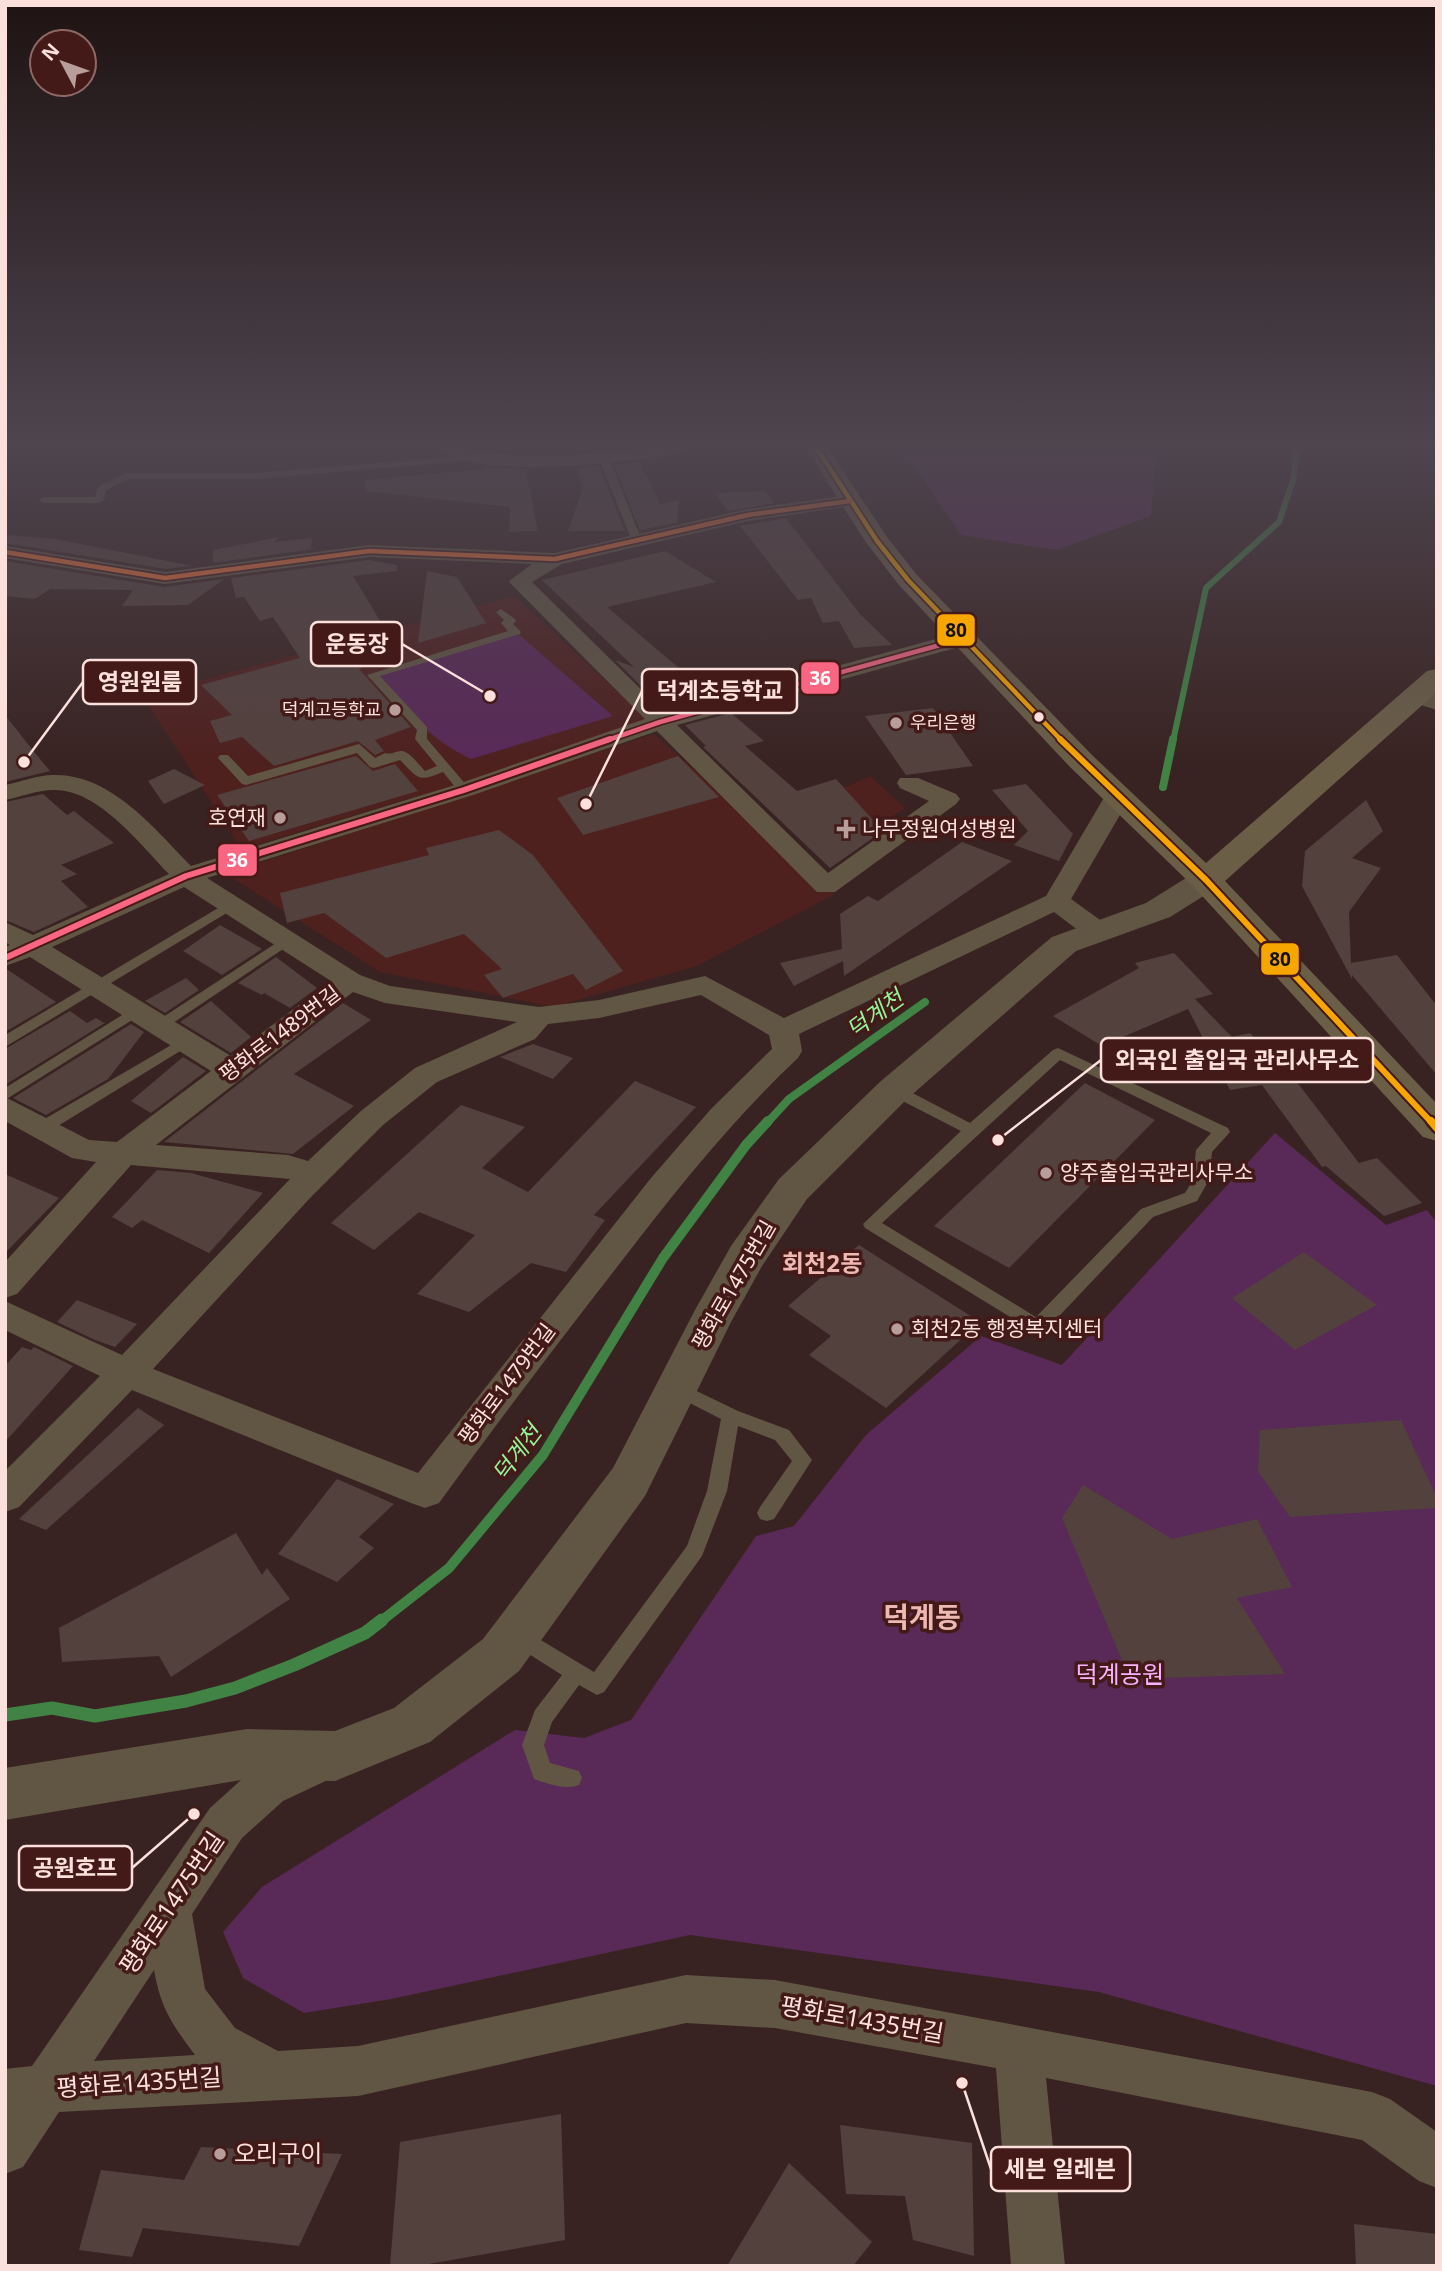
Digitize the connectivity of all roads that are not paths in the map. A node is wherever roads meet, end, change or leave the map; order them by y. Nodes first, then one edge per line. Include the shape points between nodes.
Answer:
1 (11, 553) edge
2 (354, 553) edge
3 (415, 553) edge
4 (582, 553) edge
5 (888, 553) edge
6 (555, 559) junction
7 (501, 612) dead end
8 (962, 639) junction
9 (1429, 692) edge
10 (660, 722) junction
11 (224, 758) dead end
12 (445, 767) junction
13 (909, 783) dead end
14 (464, 790) junction
15 (5, 793) edge
16 (1126, 804) junction
17 (186, 876) junction
18 (1206, 880) junction
19 (1056, 901) junction
20 (230, 905) junction
21 (5, 930) edge
22 (1097, 931) junction
23 (287, 940) junction
24 (32, 944) junction
25 (5, 958) edge
26 (351, 981) junction
27 (98, 988) junction
28 (539, 1016) junction
29 (147, 1019) junction
30 (783, 1030) junction
31 (5, 1042) edge
32 (185, 1042) junction
33 (232, 1070) junction
34 (894, 1090) junction
35 (5, 1095) edge
36 (5, 1107) edge
37 (42, 1128) junction
38 (1437, 1128) edge
39 (972, 1130) junction
40 (122, 1154) junction
41 (313, 1175) junction
42 (5, 1285) edge
43 (5, 1314) edge
44 (126, 1373) junction
45 (678, 1389) junction
46 (731, 1416) junction
47 (5, 1496) edge
48 (767, 1513) dead end
49 (516, 1635) junction
50 (576, 1672) junction
51 (335, 1756) junction
52 (571, 1777) dead end
53 (5, 1794) edge
54 (168, 1911) junction
55 (1019, 2048) junction
56 (274, 2074) junction
57 (25, 2092) edge
58 (5, 2149) edge
59 (1437, 2163) edge
60 (1038, 2266) edge

1 - 2 street via 164,578
3 - 6 street
4 - 6 street
5 - 8 main road
6 - 10 street via 519,581
7 - 12 lane via 516,632 373,675 423,730 421,739
8 - 10 street
8 - 16 main road
9 - 18 main road
10 - 13 street via 826,886 947,799
10 - 14 street
11 - 12 lane via 246,781 359,748 374,764 402,755 424,776
12 - 14 lane
14 - 17 street
15 - 17 street, 평화로1489번길 via 54,782 93,791 128,817
16 - 18 main road
16 - 19 street
17 - 20 street, 평화로1489번길
17 - 24 street
18 - 22 street, 평화로1475번길 via 1158,910
18 - 38 main road
19 - 22 street
19 - 30 street
20 - 23 street, 평화로1489번길
20 - 27 lane
21 - 24 street
22 - 34 street, 평화로1475번길 via 1063,944
23 - 26 street, 평화로1489번길
23 - 29 lane
24 - 25 street
24 - 27 street
26 - 28 street via 385,994
26 - 33 street, 평화로1489번길
27 - 29 street
27 - 31 lane
28 - 30 street via 599,1009 705,985
28 - 41 street via 525,1032 426,1075 372,1118
29 - 32 street
29 - 35 lane
30 - 44 street, 평화로1479번길 via 787,1051 752,1082 664,1184 522,1361 425,1492
32 - 33 street
32 - 37 lane
33 - 40 street, 평화로1489번길
34 - 39 lane
34 - 45 street, 평화로1475번길 via 793,1189 746,1256
36 - 37 street
37 - 40 street via 83,1150
39 - 39 lane via 1058,1053 1222,1132 1204,1150 1201,1180 1191,1196 1147,1213 1038,1327 871,1224
40 - 41 street via 288,1166
40 - 42 street, 평화로1489번길
41 - 44 street
43 - 44 street
44 - 47 street
45 - 46 lane
45 - 49 street, 평화로1475번길 via 629,1482
46 - 48 lane via 782,1434 803,1460
46 - 50 lane via 717,1491 695,1550 597,1685
49 - 50 lane
49 - 51 street, 평화로1475번길 via 501,1655 412,1726
50 - 52 lane via 543,1717 533,1745 542,1772
51 - 53 street, 평화로1475번길 via 247,1754
51 - 54 street, 평화로1475번길 via 267,1786 226,1823
54 - 56 street, 평화로1435번길 via 183,1998 218,2045
54 - 57 street, 평화로1475번길
55 - 56 street, 평화로1435번길 via 775,2004 686,1999 358,2071
55 - 59 street, 평화로1435번길 via 1372,2117
55 - 60 street
56 - 57 street, 평화로1435번길
57 - 58 street, 평화로1475번길

